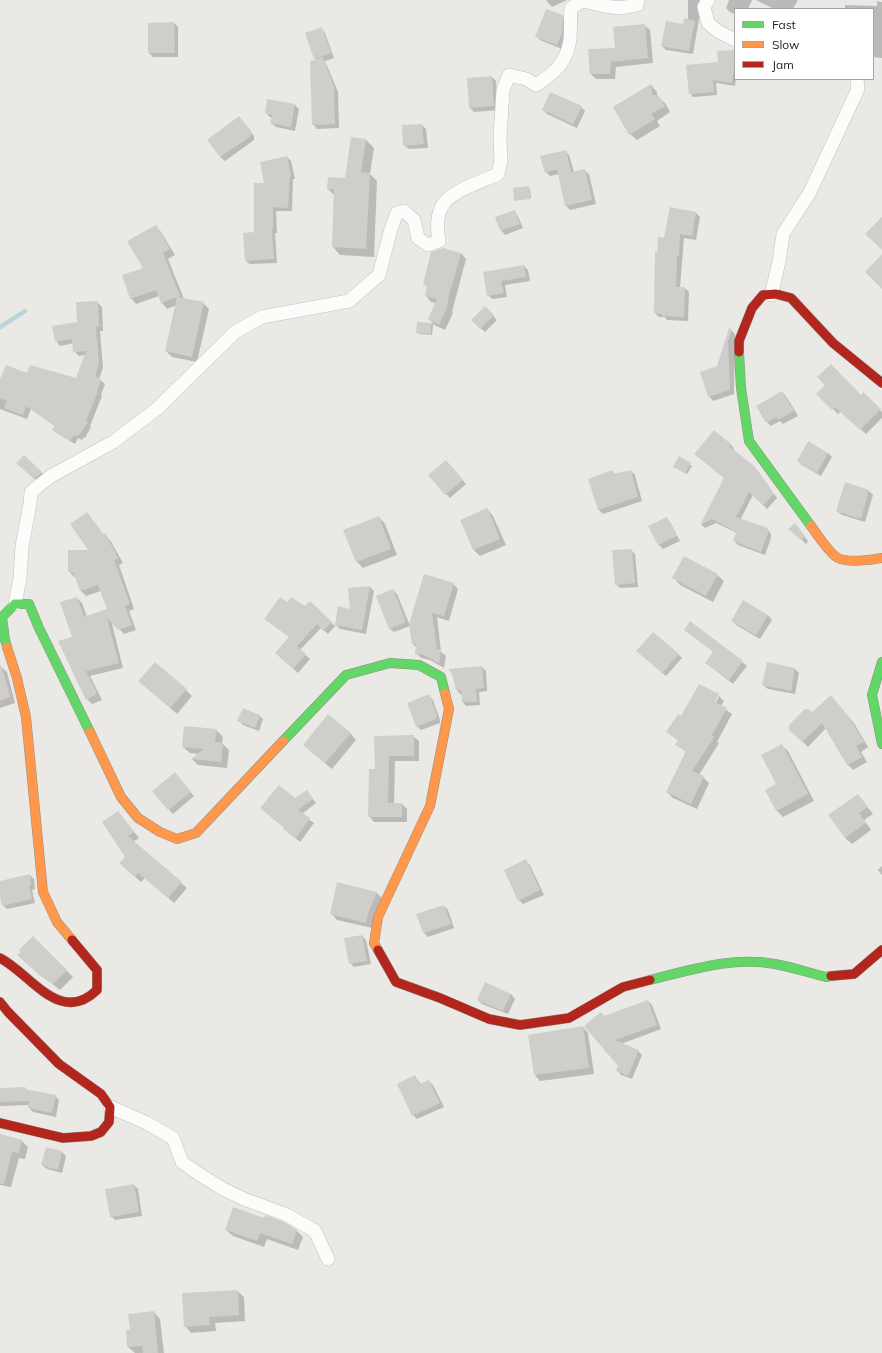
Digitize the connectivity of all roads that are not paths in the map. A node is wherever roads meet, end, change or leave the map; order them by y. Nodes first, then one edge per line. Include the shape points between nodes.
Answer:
1 (638, 0) edge
2 (708, 0) edge
3 (734, 40) edge
4 (857, 80) edge
5 (771, 295) junction
6 (882, 383) edge
7 (882, 558) edge
8 (15, 604) junction
9 (882, 662) edge
10 (882, 744) edge
11 (881, 953) edge
12 (0, 958) edge
13 (3, 1009) edge
14 (110, 1107) junction
15 (0, 1123) edge
16 (328, 1259) dead end

1 - 8 street via 637,5 620,8 583,1 571,8 570,38 566,55 553,73 536,84 509,75 503,90 501,161 498,174 456,192 441,206 437,225 439,241 428,246 418,238 414,220 404,211 397,213 379,275 349,301 262,317 235,332 158,408 113,442 51,476 31,492
2 - 3 street via 704,7 708,23 718,32
4 - 5 street via 858,89 810,192 784,234
5 - 6 street via 792,298 833,343
5 - 7 street via 763,295 752,308 739,341 741,388 749,441 825,545 838,558 862,561
8 - 11 street via 29,604 121,797 138,818 177,839 196,833 346,675 390,663 420,665 441,677 449,709 430,806 378,917 374,943 396,982 489,1019 520,1025 569,1018 623,987 711,965 739,962 774,964 826,977 854,974
8 - 12 street via 2,617 5,640 26,718 43,892 57,922 97,970 97,990 90,997 75,1004 60,1001
9 - 10 street via 872,695
13 - 14 street via 59,1064 102,1094
14 - 15 street via 109,1122 101,1132 91,1136 64,1138
14 - 16 street via 173,1138 182,1162 223,1189 287,1215 315,1231

